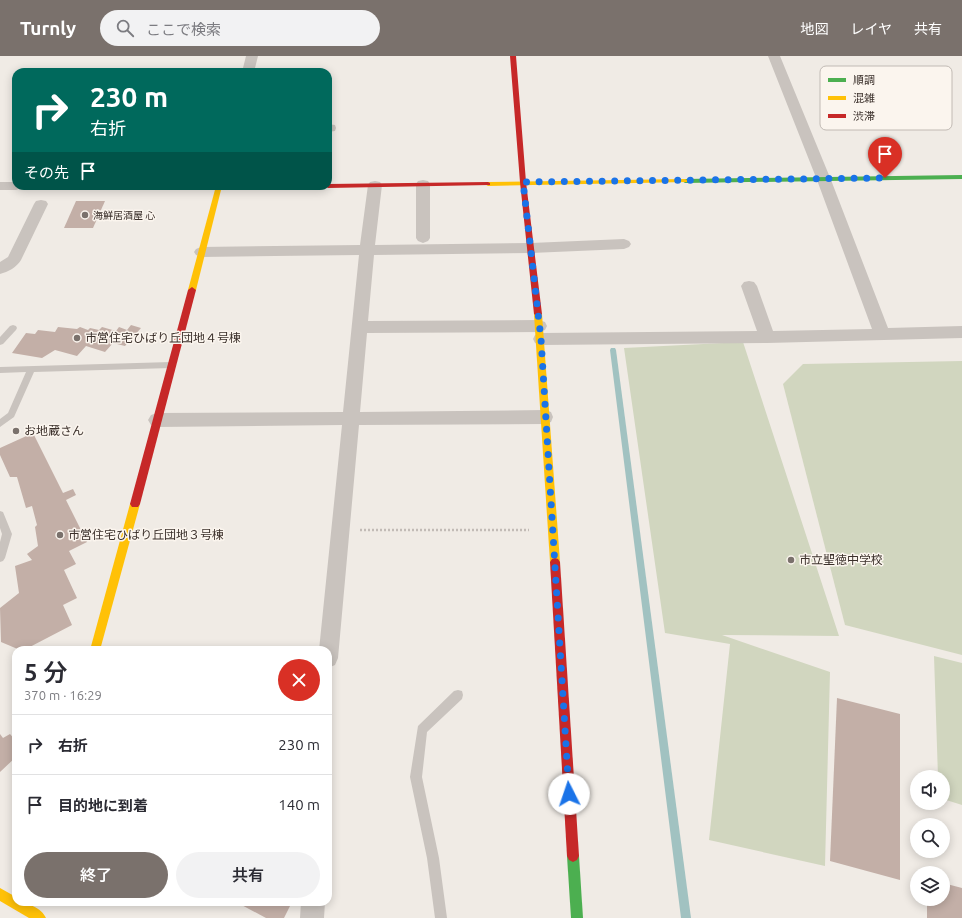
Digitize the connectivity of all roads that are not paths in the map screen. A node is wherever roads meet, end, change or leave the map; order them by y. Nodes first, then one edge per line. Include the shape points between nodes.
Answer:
1 (252, 56) edge
2 (513, 56) edge
3 (774, 56) edge
4 (249, 68) edge
5 (962, 177) edge
6 (824, 180) junction
7 (523, 182) junction
8 (423, 184) junction
9 (376, 185) junction
10 (0, 186) edge
11 (12, 186) edge
12 (332, 186) edge
13 (218, 190) edge
14 (41, 204) dead end
15 (423, 238) dead end
16 (624, 244) dead end
17 (531, 248) junction
18 (367, 250) junction
19 (201, 252) junction
20 (0, 269) edge
21 (749, 286) dead end
22 (360, 327) junction
23 (13, 328) dead end
24 (540, 332) junction
25 (962, 332) edge
26 (882, 334) junction
27 (767, 337) junction
28 (0, 342) edge
29 (171, 365) junction
30 (0, 370) edge
31 (31, 370) junction
32 (545, 417) junction
33 (352, 418) junction
34 (157, 420) junction
35 (0, 424) edge
36 (0, 515) edge
37 (0, 558) edge
38 (96, 646) edge
39 (329, 646) edge
40 (458, 695) dead end
41 (0, 894) edge
42 (12, 900) edge
43 (313, 906) edge
44 (312, 918) edge
45 (441, 918) edge
46 (577, 918) edge

1 - 4 street
2 - 7 street
3 - 6 street
5 - 6 street
6 - 7 street
6 - 26 street
7 - 8 street
7 - 17 street
8 - 9 street
8 - 15 street
9 - 12 street
9 - 18 street
10 - 11 street
13 - 19 street
14 - 20 street via 14,260
16 - 17 street
17 - 18 street
17 - 24 street
18 - 19 street
18 - 22 street
19 - 29 street
21 - 27 street
22 - 24 street
22 - 33 street
23 - 28 lane
24 - 27 street
24 - 32 street
25 - 26 street
26 - 27 street
29 - 31 lane
29 - 34 street
30 - 31 lane
31 - 35 lane via 11,416
32 - 33 street
32 - 46 street
33 - 34 street
33 - 39 street
34 - 38 street
36 - 37 lane via 7,534
40 - 45 lane via 422,730 416,777 433,858
41 - 42 street
43 - 44 street

